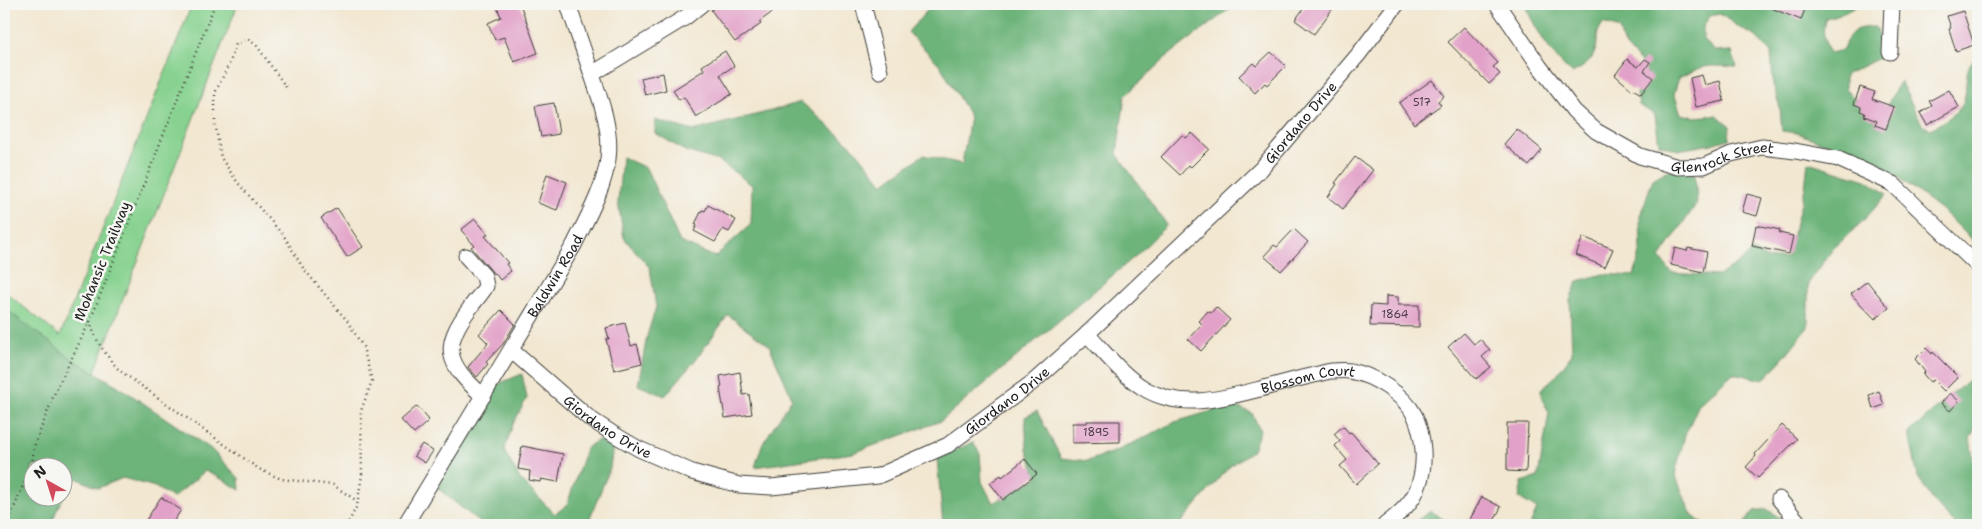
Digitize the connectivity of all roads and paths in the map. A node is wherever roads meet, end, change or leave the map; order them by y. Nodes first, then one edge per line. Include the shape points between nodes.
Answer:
1 (215, 4) edge
2 (568, 4) edge
3 (702, 4) edge
4 (863, 4) edge
5 (1397, 4) edge
6 (1497, 4) edge
7 (1892, 4) edge
8 (1890, 52) dead end
9 (880, 71) dead end
10 (592, 74) junction
11 (286, 87) dead end
12 (466, 256) dead end
13 (1978, 266) edge
14 (90, 321) junction
15 (1087, 334) junction
16 (511, 350) junction
17 (483, 396) junction
18 (1779, 499) dead end
19 (358, 501) junction
20 (7, 525) edge
21 (347, 525) edge
22 (405, 525) edge
23 (1385, 525) edge
24 (1801, 525) edge

1 - 14 path, Mohansic Trailway
2 - 10 street, Baldwin Road
3 - 10 street
4 - 9 street
5 - 15 street, Giordano Drive via 1261,169
6 - 13 street, Glenrock Street via 1574,110 1596,131 1640,156 1678,167 1704,166 1731,154 1762,147 1838,159 1893,184
7 - 8 street
10 - 16 street, Baldwin Road via 608,128 609,153 604,176 574,245
11 - 19 path via 257,46 248,39 236,44 216,93 215,122 222,158 238,183 284,236 303,268 348,322 363,347 372,380 361,411 362,475
12 - 17 street via 484,276 486,286 459,323 451,350 460,374
14 - 19 path via 93,334 120,370 259,469 281,479 333,485
14 - 20 path, Mohansic Trailway via 56,392
15 - 16 street, Giordano Drive via 1033,382 948,445 878,476 771,487 739,485 692,472 640,449 589,418
15 - 23 street, Blossom Court via 1127,376 1145,389 1184,401 1216,400 1331,371 1350,371 1385,386 1414,415 1424,458 1419,485 1409,503
16 - 17 street, Baldwin Road
17 - 22 street, Baldwin Road
18 - 24 street
19 - 21 path

